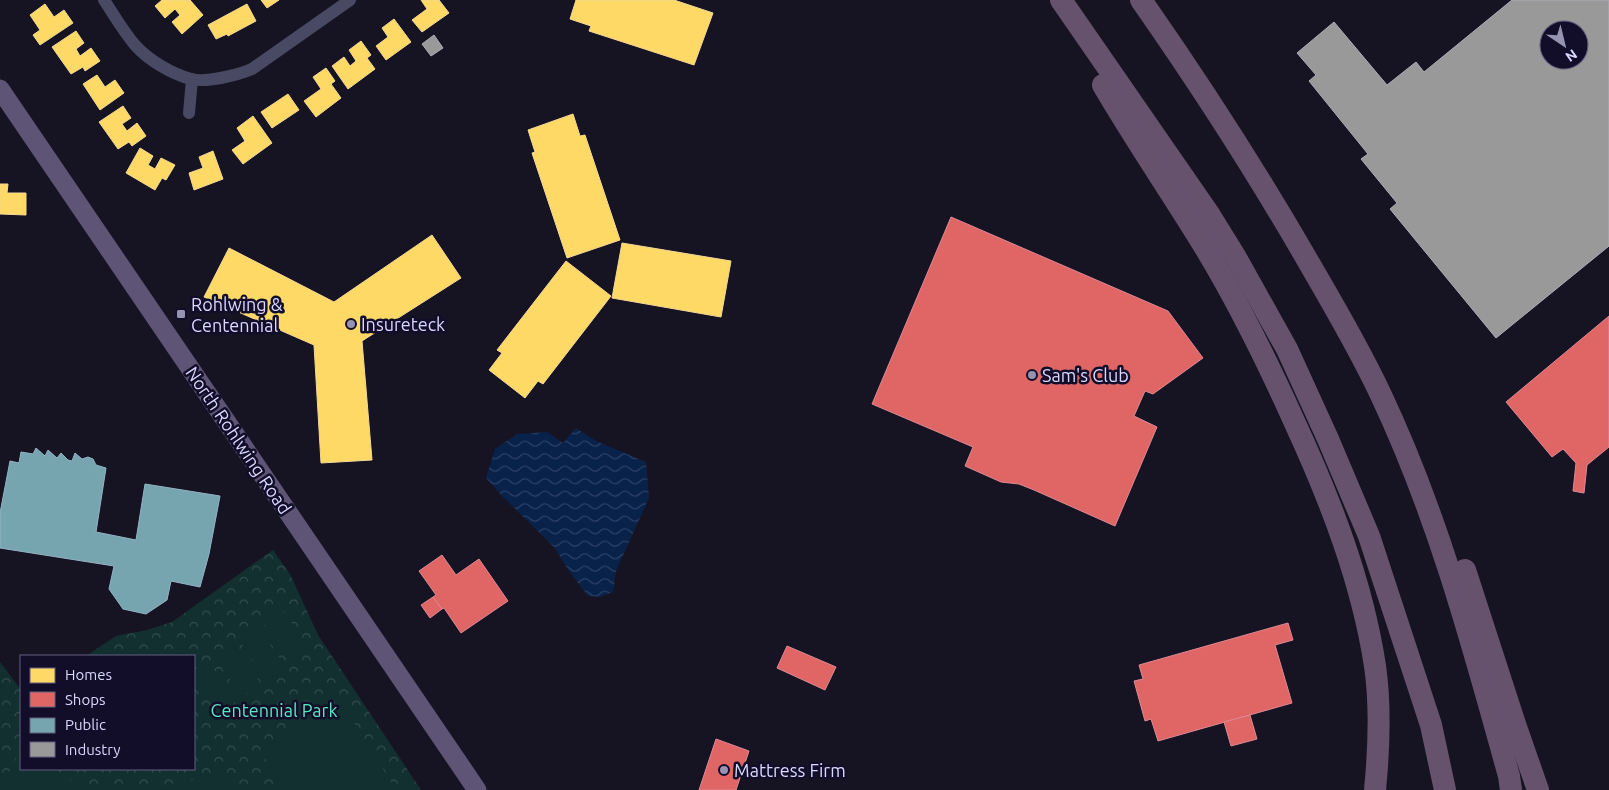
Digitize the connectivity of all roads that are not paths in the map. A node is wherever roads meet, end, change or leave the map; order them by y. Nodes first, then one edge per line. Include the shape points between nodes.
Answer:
1 (104, 0) edge
2 (1054, 0) edge
3 (1061, 0) edge
4 (1141, 0) edge
5 (345, 1) edge
6 (192, 80) junction
7 (0, 90) edge
8 (189, 112) dead end
9 (1396, 430) junction
10 (477, 790) edge
11 (1375, 790) edge
12 (1445, 790) edge
13 (1511, 790) edge
14 (1538, 790) edge

1 - 6 street via 139,50 151,60
2 - 11 highway via 1238,304 1312,458 1350,558 1365,615 1379,715
3 - 12 highway via 1209,214 1287,349 1369,536 1430,725
4 - 9 highway via 1275,204 1338,313 1380,392
5 - 6 street via 252,69 221,78
6 - 8 street
7 - 10 main road, North Rohlwing Road
9 - 13 highway via 1451,577 1486,692
9 - 14 highway via 1453,535

